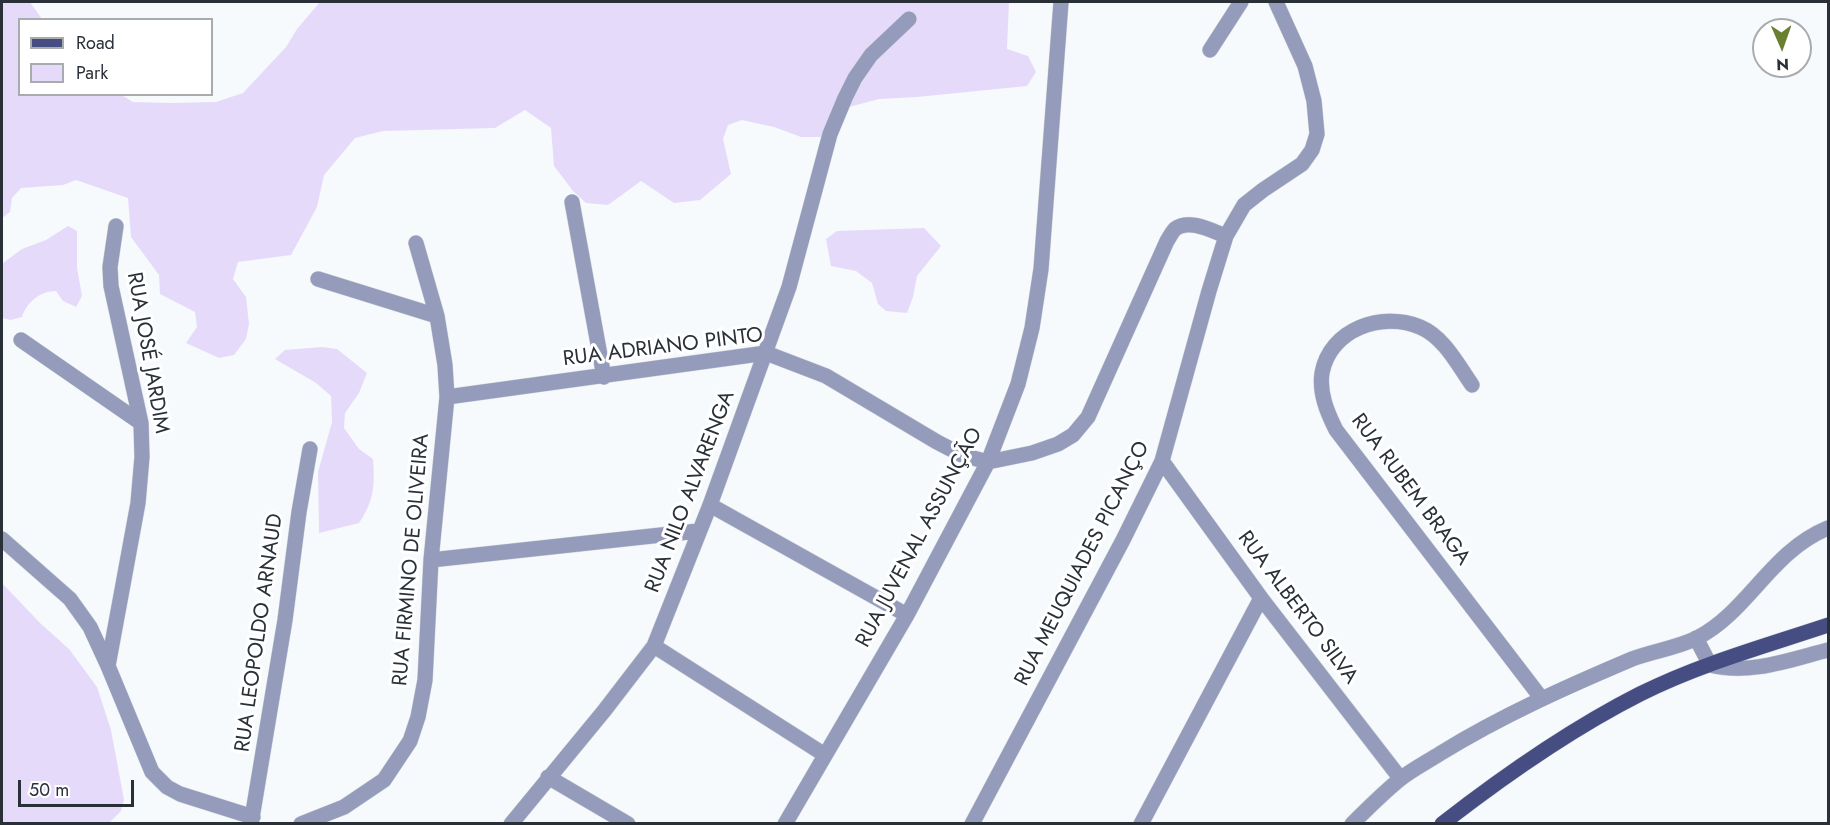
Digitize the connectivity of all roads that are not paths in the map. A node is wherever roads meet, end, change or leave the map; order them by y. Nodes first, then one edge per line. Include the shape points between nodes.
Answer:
1 (1061, 2) edge
2 (1241, 2) edge
3 (1276, 2) edge
4 (909, 19) dead end
5 (1210, 50) dead end
6 (572, 202) dead end
7 (116, 226) dead end
8 (1226, 236) junction
9 (416, 243) dead end
10 (318, 279) dead end
11 (437, 316) junction
12 (21, 340) dead end
13 (766, 353) junction
14 (604, 377) junction
15 (1472, 385) dead end
16 (447, 397) junction
17 (141, 423) junction
18 (310, 449) dead end
19 (1162, 461) junction
20 (988, 462) junction
21 (710, 505) junction
22 (1828, 528) edge
23 (698, 531) junction
24 (2, 539) edge
25 (431, 560) junction
26 (1261, 598) junction
27 (907, 615) junction
28 (1828, 625) edge
29 (1696, 638) junction
30 (654, 646) junction
31 (1828, 650) edge
32 (1710, 665) junction
33 (108, 666) junction
34 (1542, 699) junction
35 (825, 755) junction
36 (548, 777) junction
37 (1400, 778) junction
38 (252, 820) edge
39 (301, 824) edge
40 (510, 824) edge
41 (628, 824) edge
42 (785, 824) edge
43 (972, 824) edge
44 (1141, 824) edge
45 (1352, 824) edge
46 (1442, 824) edge

1 - 20 street, RUA JUVENAL ASSUNÇÃO via 1041,269 1032,328 1018,384
2 - 5 street
3 - 8 street, RUA MEUQUIADES PICANÇO via 1305,66 1317,134 1302,164 1245,205
4 - 13 street, RUA NILO ALVARENGA via 871,55 855,78 830,134 789,287
6 - 14 street
7 - 17 street, RUA JOSÉ JARDIM via 111,286
8 - 19 street, RUA MEUQUIADES PICANÇO
8 - 20 street, RUA ADRIANO PINTO via 1200,226 1175,229 1088,417 1073,435 1058,444
9 - 11 street, RUA FIRMINO DE OLIVEIRA
10 - 11 street
11 - 16 street, RUA FIRMINO DE OLIVEIRA
12 - 17 street
13 - 14 street, RUA ADRIANO PINTO
13 - 20 street, RUA ADRIANO PINTO via 826,376 937,442
13 - 21 street, RUA NILO ALVARENGA
14 - 16 street, RUA ADRIANO PINTO
15 - 34 street, RUA RUBEM BRAGA via 1444,346 1421,327 1398,322 1372,321 1348,332 1327,357 1322,374 1322,394 1336,430
16 - 25 street, RUA FIRMINO DE OLIVEIRA
17 - 33 street, RUA JOSÉ JARDIM via 138,503
18 - 38 street, RUA LEOPOLDO ARNAUD
19 - 26 street, RUA ALBERTO SILVA
19 - 43 street, RUA MEUQUIADES PICANÇO
20 - 27 street, RUA JUVENAL ASSUNÇÃO
21 - 23 street, RUA NILO ALVARENGA
21 - 27 street
22 - 29 street via 1777,562 1734,610
23 - 25 street
23 - 30 street, RUA NILO ALVARENGA
24 - 33 street via 70,599 90,627
25 - 39 street, RUA FIRMINO DE OLIVEIRA via 425,680 410,741 384,780 344,807
26 - 37 street, RUA ALBERTO SILVA
26 - 44 street
27 - 35 street, RUA JUVENAL ASSUNÇÃO
28 - 32 main road
29 - 32 street
29 - 34 street via 1635,658
30 - 35 street
30 - 36 street, RUA NILO ALVARENGA
31 - 32 street via 1766,666 1724,669
32 - 46 main road via 1642,693 1596,718 1507,775
33 - 38 street via 152,772 167,788
34 - 37 street via 1480,729
35 - 42 street, RUA JUVENAL ASSUNÇÃO
36 - 40 street, RUA NILO ALVARENGA
36 - 41 street
37 - 45 street

